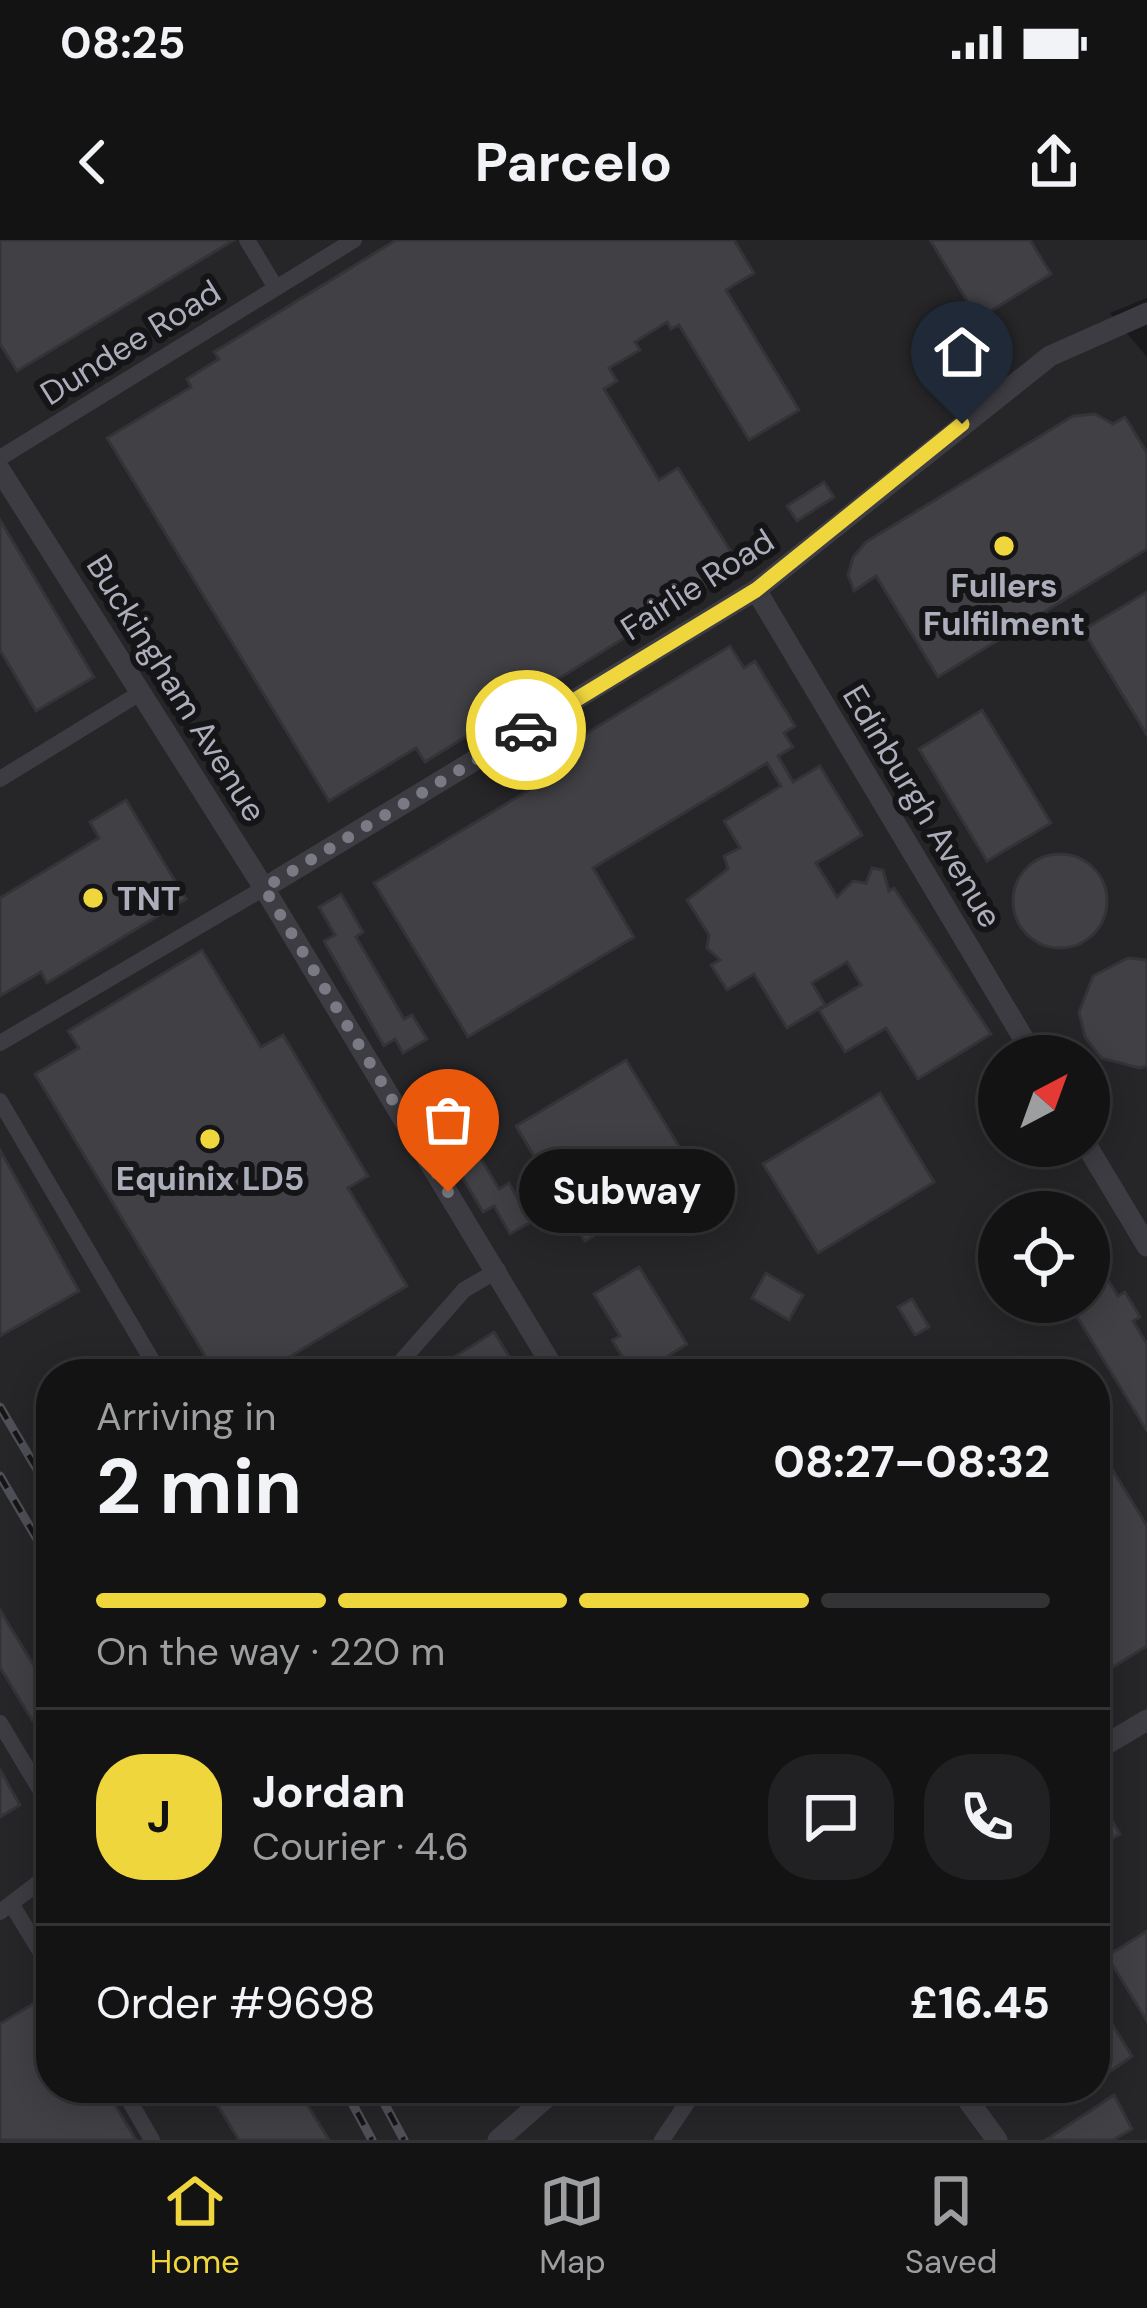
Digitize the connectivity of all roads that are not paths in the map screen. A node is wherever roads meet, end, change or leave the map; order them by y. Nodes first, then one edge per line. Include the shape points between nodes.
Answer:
1 (247, 240) edge
2 (354, 240) edge
3 (276, 288) junction
4 (1147, 313) edge
5 (0, 458) edge
6 (0, 471) edge
7 (756, 590) junction
8 (140, 693) junction
9 (0, 779) edge
10 (264, 888) junction
11 (1021, 1035) edge
12 (0, 1043) edge
13 (0, 1101) edge
14 (1100, 1167) edge
15 (1147, 1246) edge
16 (498, 1270) junction
17 (151, 1359) edge
18 (403, 1359) edge
19 (548, 1359) edge
20 (1147, 1720) edge
21 (0, 1723) edge
22 (1110, 1742) edge
23 (36, 1783) edge
24 (36, 1885) edge
25 (6, 1908) edge
26 (36, 1949) edge
27 (131, 2103) edge
28 (540, 2103) edge
29 (687, 2103) edge
30 (970, 2103) edge
31 (152, 2140) edge
32 (497, 2140) edge
33 (662, 2140) edge
34 (998, 2140) edge

1 - 3 street
2 - 3 street, Dundee Road
3 - 5 street, Dundee Road
4 - 7 street, Fairlie Road via 1050,356
6 - 8 street, Buckingham Avenue
7 - 10 street, Fairlie Road
7 - 11 street, Edinburgh Avenue
8 - 9 street
8 - 10 street, Buckingham Avenue
10 - 12 street
10 - 16 street, Buckingham Avenue
13 - 17 street
14 - 15 street
16 - 18 street via 464,1290
16 - 19 street, Buckingham Avenue
20 - 22 street
21 - 23 street
24 - 25 street
25 - 26 street
27 - 31 street
28 - 32 street
29 - 33 street
30 - 34 street

